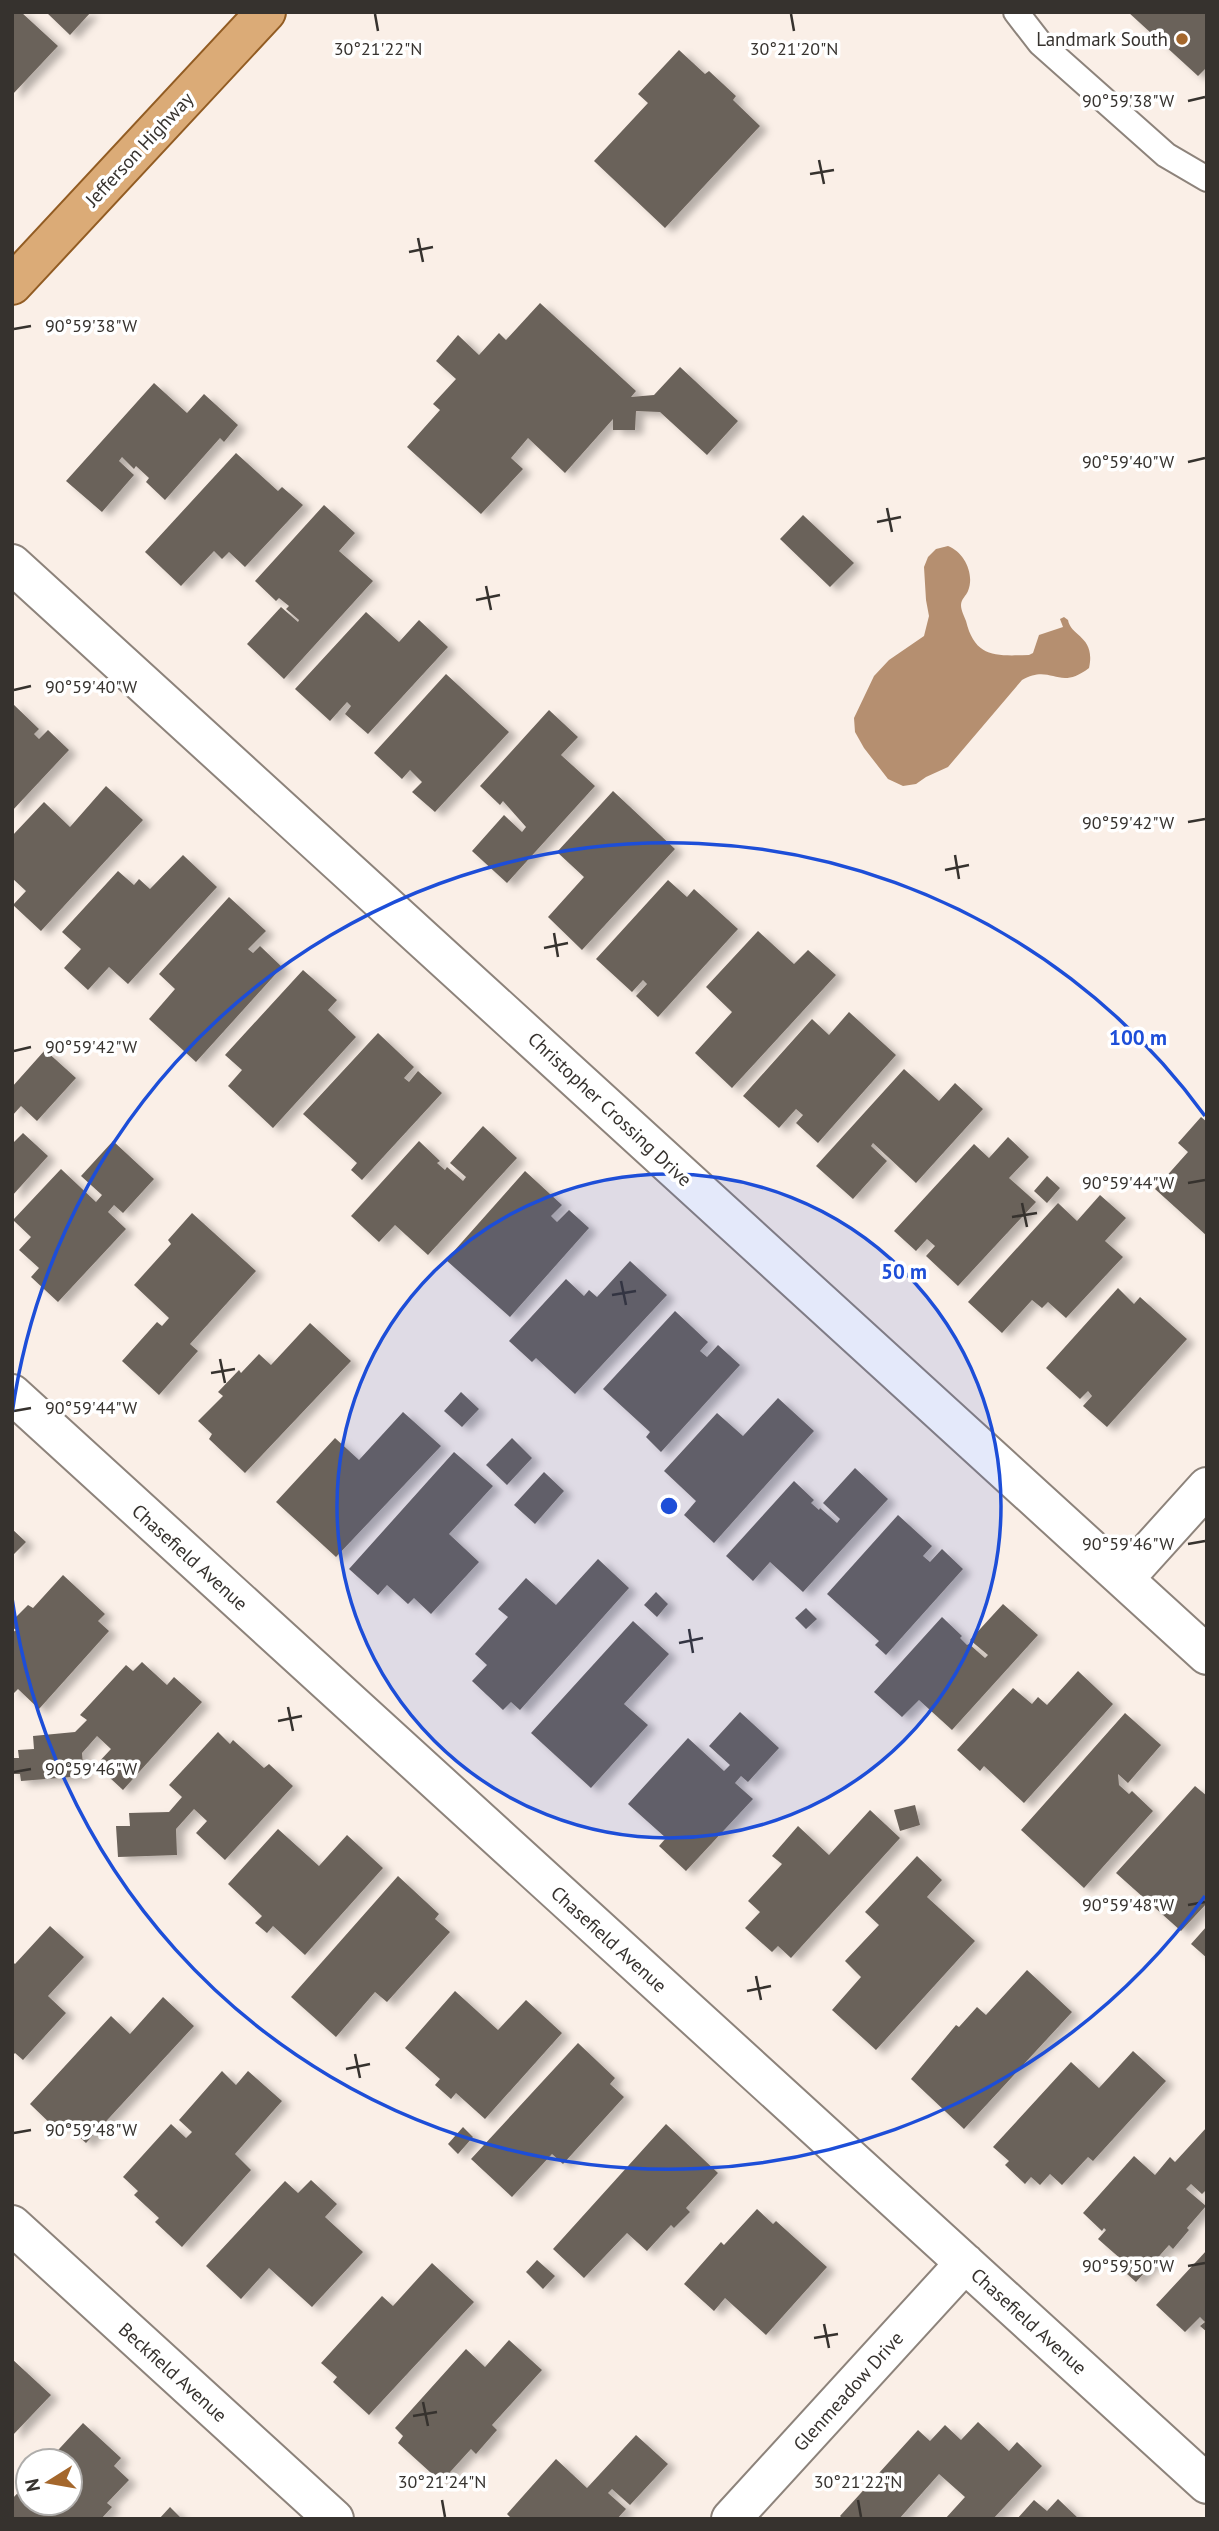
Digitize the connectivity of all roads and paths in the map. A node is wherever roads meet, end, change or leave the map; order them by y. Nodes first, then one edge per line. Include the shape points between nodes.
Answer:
1 (266, 12) edge
2 (1016, 12) edge
3 (1207, 179) edge
4 (12, 285) edge
5 (12, 564) edge
6 (12, 1394) edge
7 (1207, 1487) edge
8 (1124, 1578) junction
9 (1207, 1655) edge
10 (12, 2225) edge
11 (965, 2263) junction
12 (1207, 2484) edge
13 (334, 2519) edge
14 (731, 2519) edge

1 - 4 main road, Jefferson Highway
2 - 3 lane via 1040,43 1166,155
5 - 8 street, Christopher Crossing Drive
6 - 11 street, Chasefield Avenue
7 - 8 street
8 - 9 street, Christopher Crossing Drive
10 - 13 street, Beckfield Avenue
11 - 12 street, Chasefield Avenue
11 - 14 street, Glenmeadow Drive

